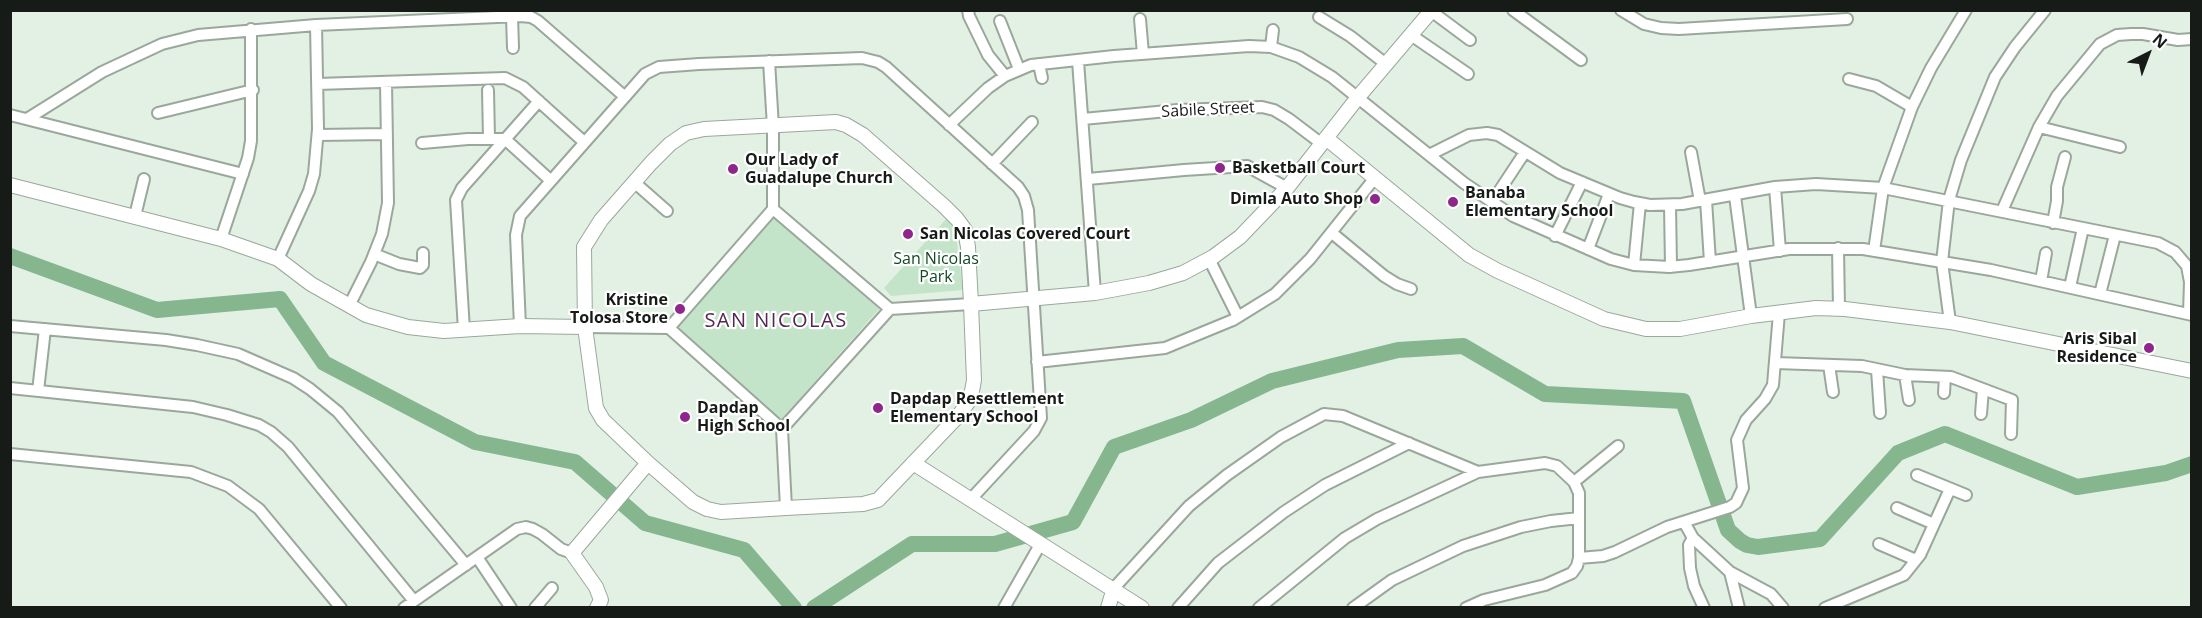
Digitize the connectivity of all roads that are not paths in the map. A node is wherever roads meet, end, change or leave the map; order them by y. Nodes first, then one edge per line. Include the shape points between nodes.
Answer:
1 (968, 10) edge
2 (1513, 10) edge
3 (1621, 10) edge
4 (1777, 10) edge
5 (1966, 10) edge
6 (2045, 10) edge
7 (1431, 11) edge
8 (444, 15) edge
9 (512, 16) junction
10 (1319, 17) dead end
11 (1140, 19) dead end
12 (1847, 19) dead end
13 (1000, 21) dead end
14 (1778, 23) junction
15 (316, 25) junction
16 (251, 29) junction
17 (1273, 30) dead end
18 (1411, 34) junction
19 (2192, 39) edge
20 (1470, 40) dead end
21 (1271, 47) junction
22 (513, 48) dead end
23 (1143, 54) junction
24 (1581, 60) dead end
25 (769, 61) junction
26 (1078, 61) junction
27 (1039, 64) junction
28 (1386, 64) junction
29 (1019, 69) junction
30 (1468, 74) dead end
31 (1005, 76) junction
32 (1042, 78) dead end
33 (1849, 79) dead end
34 (386, 83) junction
35 (317, 84) junction
36 (253, 90) junction
37 (488, 90) dead end
38 (624, 96) junction
39 (1359, 96) junction
40 (539, 101) junction
41 (1912, 107) junction
42 (158, 113) dead end
43 (10, 115) edge
44 (1083, 118) junction
45 (27, 120) junction
46 (1032, 122) dead end
47 (949, 125) junction
48 (773, 127) junction
49 (2039, 127) junction
50 (387, 134) junction
51 (318, 135) junction
52 (489, 138) junction
53 (505, 139) junction
54 (1324, 141) junction
55 (584, 142) junction
56 (422, 143) dead end
57 (2120, 147) dead end
58 (1525, 152) junction
59 (1691, 152) dead end
60 (1431, 154) junction
61 (2066, 157) dead end
62 (992, 164) junction
63 (243, 174) junction
64 (144, 179) dead end
65 (1088, 179) junction
66 (1374, 179) junction
67 (550, 180) junction
68 (634, 182) junction
69 (1582, 182) junction
70 (10, 185) edge
71 (1775, 187) junction
72 (1287, 188) junction
73 (1883, 188) junction
74 (1609, 194) junction
75 (1735, 196) junction
76 (1949, 200) junction
77 (1703, 201) junction
78 (1492, 202) junction
79 (1640, 203) junction
80 (1670, 205) junction
81 (773, 209) junction
82 (666, 211) dead end
83 (2002, 211) junction
84 (135, 216) junction
85 (2053, 223) junction
86 (2083, 228) junction
87 (1332, 233) junction
88 (2115, 235) junction
89 (1555, 236) junction
90 (221, 239) junction
91 (1838, 248) junction
92 (1588, 249) junction
93 (1780, 251) junction
94 (1874, 251) junction
95 (423, 253) dead end
96 (374, 254) junction
97 (2046, 254) dead end
98 (1744, 255) junction
99 (278, 259) junction
100 (1209, 259) junction
101 (1710, 262) junction
102 (1942, 262) junction
103 (1634, 265) junction
104 (1671, 267) junction
105 (2041, 281) junction
106 (2070, 287) junction
107 (1411, 289) dead end
108 (1095, 293) junction
109 (2100, 294) junction
110 (1034, 297) junction
111 (971, 304) junction
112 (349, 306) junction
113 (890, 309) junction
114 (1839, 309) junction
115 (1779, 312) junction
116 (2190, 314) edge
117 (1752, 316) junction
118 (1238, 317) junction
119 (1950, 322) junction
120 (10, 326) edge
121 (520, 326) junction
122 (585, 327) junction
123 (669, 328) junction
124 (45, 329) junction
125 (464, 330) junction
126 (1037, 362) junction
127 (1776, 363) junction
128 (1829, 365) junction
129 (1877, 370) junction
130 (2192, 371) edge
131 (1905, 375) junction
132 (1945, 376) junction
133 (10, 388) edge
134 (1983, 389) junction
135 (39, 391) junction
136 (1833, 392) dead end
137 (1944, 393) dead end
138 (1909, 400) dead end
139 (1880, 413) dead end
140 (1981, 414) dead end
141 (782, 429) junction
142 (2011, 434) dead end
143 (1409, 442) junction
144 (1618, 446) dead end
145 (10, 454) edge
146 (648, 463) junction
147 (913, 463) junction
148 (1478, 472) junction
149 (1917, 475) dead end
150 (1574, 482) junction
151 (1950, 489) junction
152 (1966, 495) dead end
153 (971, 499) junction
154 (786, 508) junction
155 (1897, 508) dead end
156 (1579, 518) junction
157 (1684, 522) junction
158 (1934, 524) junction
159 (1693, 538) junction
160 (1037, 541) junction
161 (1879, 544) dead end
162 (572, 553) junction
163 (477, 557) junction
164 (1579, 558) junction
165 (1916, 560) junction
166 (466, 565) junction
167 (1730, 572) junction
168 (552, 588) dead end
169 (1114, 588) junction
170 (414, 601) junction
171 (341, 608) edge
172 (404, 608) edge
173 (511, 608) edge
174 (535, 608) edge
175 (597, 608) edge
176 (1004, 608) edge
177 (1108, 608) edge
178 (1142, 608) edge
179 (1178, 608) edge
180 (1259, 608) edge
181 (1353, 608) edge
182 (1466, 608) edge
183 (1704, 608) edge
184 (1739, 608) edge
185 (1783, 608) edge
186 (1825, 608) edge

1 - 31 street via 988,55
2 - 24 street
3 - 14 street via 1644,24 1661,28
4 - 14 street
5 - 41 street
6 - 76 street via 1995,77
7 - 18 street
7 - 20 street
8 - 9 street
8 - 15 street
9 - 22 street
9 - 38 street via 538,21
10 - 28 street
11 - 23 street
12 - 14 street
13 - 29 street
15 - 16 street
15 - 35 street
16 - 36 street
16 - 45 street via 162,44 102,72
17 - 21 street
18 - 28 street
18 - 30 street
19 - 49 street via 2131,34 2117,35 2100,44 2057,96
21 - 23 street
21 - 39 street via 1299,57
23 - 26 street
25 - 38 street via 659,67 645,74
25 - 47 street via 870,59 886,67
25 - 48 street
26 - 27 street
26 - 44 street
27 - 29 street
27 - 32 street
28 - 39 street
29 - 31 street
31 - 47 street
33 - 41 street via 1876,86
34 - 35 street
34 - 40 street via 505,78
34 - 50 street
35 - 51 street
36 - 42 street
36 - 63 street via 251,141
37 - 52 street
38 - 55 street
39 - 54 street
39 - 60 street
40 - 53 street
40 - 55 street
41 - 73 street
43 - 45 street
44 - 54 street, Sabile Street via 1253,106 1274,110
44 - 65 street
45 - 63 street
46 - 62 street
47 - 62 street
48 - 68 street via 686,133
48 - 81 street
48 - 111 street via 836,122 846,125 863,135 944,206 965,230
49 - 57 street
49 - 83 street
50 - 51 street
50 - 96 street via 388,203
51 - 99 street via 309,191
52 - 53 street
52 - 56 street
53 - 67 street
53 - 125 street via 456,200
54 - 66 street
54 - 72 street
55 - 67 street
58 - 60 street via 1498,135 1479,133
58 - 69 street
58 - 78 street
59 - 77 street
60 - 78 street
61 - 85 street via 2057,187
62 - 110 street via 1024,196
63 - 90 street
64 - 84 street
65 - 72 street via 1247,166
65 - 108 street
66 - 87 street
66 - 117 street via 1469,255 1497,272 1604,319 1646,329 1680,329
67 - 121 street via 525,208 517,225
68 - 82 street
68 - 122 street via 601,220 584,248
69 - 74 street
69 - 89 street
70 - 84 street
71 - 73 street via 1816,184
71 - 75 street
71 - 93 street
72 - 100 street via 1240,237
73 - 76 street
73 - 94 street
74 - 79 street
74 - 92 street
75 - 77 street
75 - 98 street
76 - 83 street
76 - 102 street
77 - 80 street
77 - 101 street
78 - 89 street
79 - 80 street
79 - 103 street
80 - 104 street
81 - 113 street
81 - 123 street
83 - 85 street
84 - 90 street
85 - 86 street
86 - 88 street
86 - 106 street
87 - 107 street via 1384,276
87 - 118 street via 1275,294
88 - 109 street
88 - 116 street via 2158,243 2184,261 2190,282
89 - 92 street
90 - 99 street
91 - 93 street
91 - 94 street
91 - 114 street
92 - 103 street
93 - 98 street
94 - 102 street
95 - 96 street via 420,268
96 - 112 street
97 - 105 street
98 - 101 street
98 - 117 street
99 - 112 street via 310,284
100 - 108 street via 1183,273
100 - 118 street
101 - 104 street
102 - 105 street
102 - 119 street
103 - 104 street
105 - 106 street
106 - 109 street
108 - 110 street
109 - 116 street
110 - 111 street
110 - 126 street
111 - 113 street
111 - 147 street via 974,380 970,397 960,414
112 - 125 street via 408,327
113 - 141 street
114 - 115 street
114 - 119 street
115 - 117 street
115 - 127 street
118 - 126 street via 1165,348
119 - 130 street
120 - 124 street
121 - 122 street
121 - 125 street
122 - 123 street
122 - 146 street via 597,408 603,420
123 - 141 street
124 - 135 street
124 - 166 street via 197,345 238,354 293,378 338,412
126 - 153 street via 1040,423
127 - 128 street
127 - 157 street via 1770,393 1739,433 1737,447 1743,488 1740,498 1730,507
128 - 129 street
128 - 136 street
129 - 131 street
129 - 139 street
131 - 132 street
131 - 138 street
132 - 134 street
132 - 137 street
133 - 135 street
134 - 140 street
134 - 142 street via 2012,400
135 - 170 street via 192,407 259,425 288,447
141 - 154 street
143 - 148 street
143 - 169 street via 1343,416 1324,414 1314,418 1227,475 1189,506
143 - 179 street via 1325,485 1284,512 1218,563
144 - 150 street
145 - 171 street via 183,471 228,486 259,509
146 - 154 street via 693,502 707,509 721,512
146 - 162 street
147 - 153 street
147 - 154 street via 886,494 870,503
148 - 150 street via 1545,463 1557,466
148 - 180 street via 1353,533
149 - 151 street
150 - 156 street via 1579,493
151 - 152 street
151 - 158 street
153 - 160 street
155 - 158 street
156 - 164 street
156 - 181 street via 1521,527 1463,546 1392,580
157 - 159 street
157 - 164 street via 1616,552
158 - 165 street
159 - 167 street
159 - 183 street via 1689,545 1690,568
160 - 169 street
160 - 176 street
161 - 165 street
162 - 163 street via 526,528 518,529
162 - 175 street via 596,587 601,600
163 - 166 street
163 - 173 street
164 - 182 street via 1572,573 1545,585
165 - 186 street via 1904,575
166 - 170 street
167 - 184 street
167 - 185 street via 1771,594
168 - 174 street
169 - 177 street
169 - 178 street
170 - 172 street

